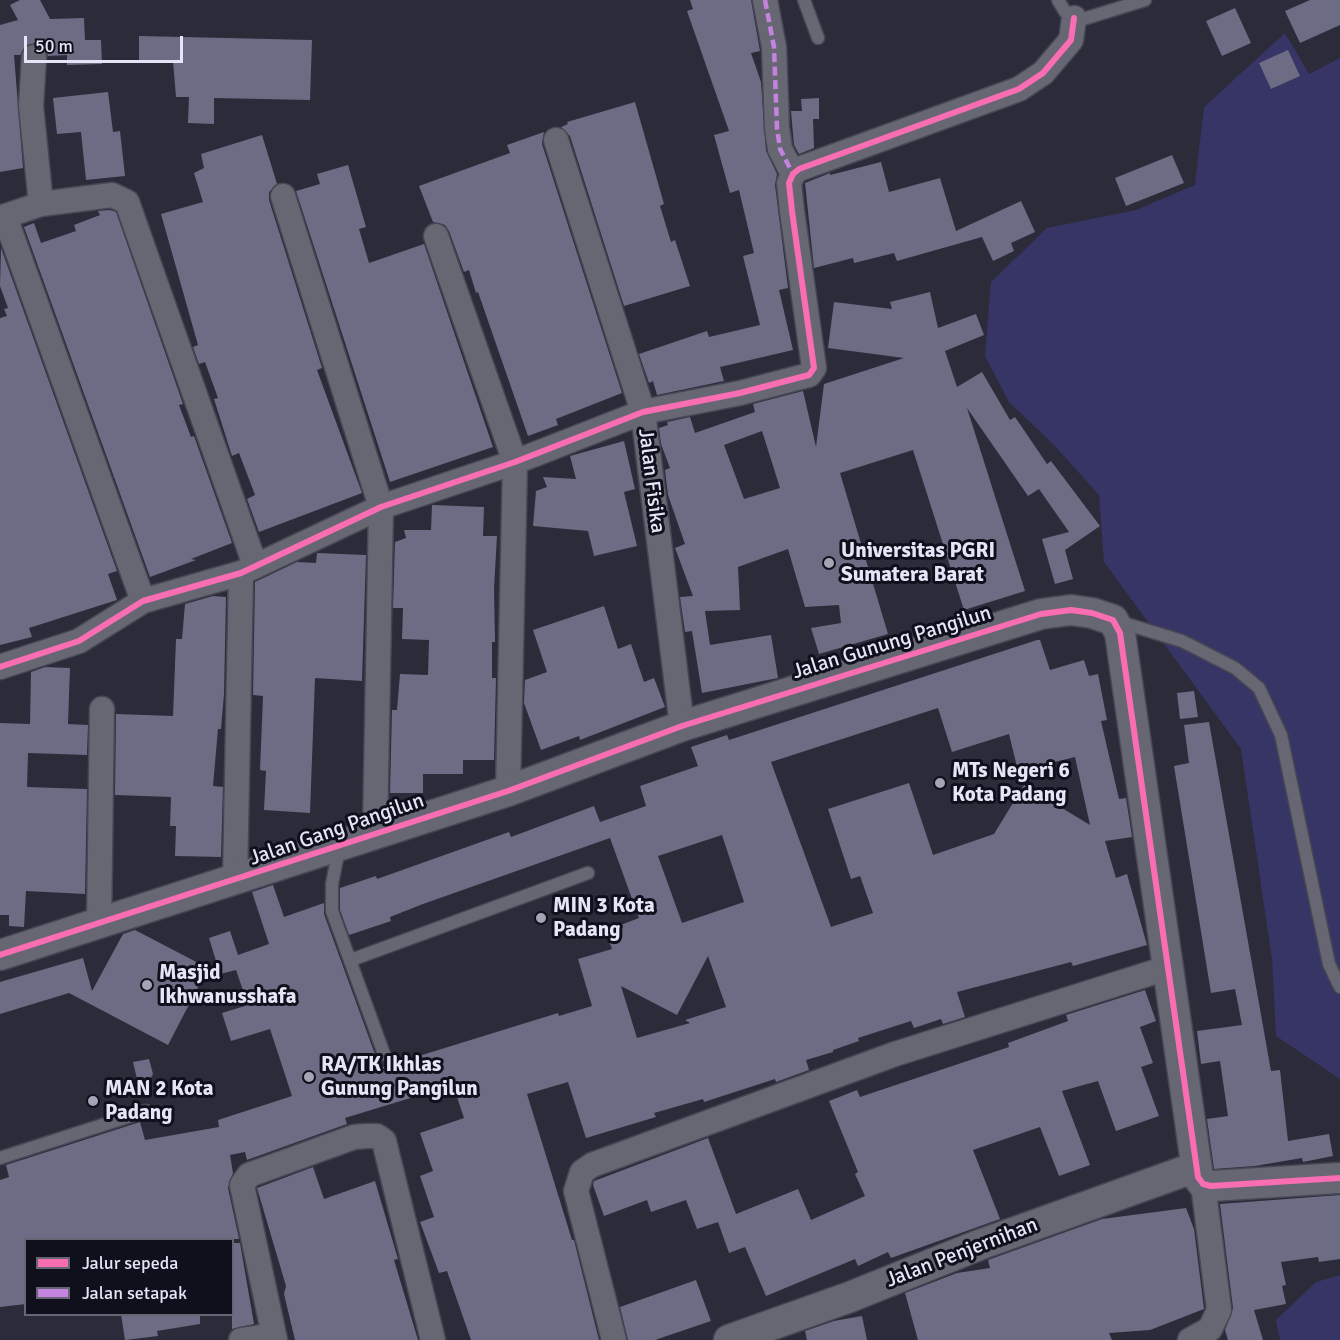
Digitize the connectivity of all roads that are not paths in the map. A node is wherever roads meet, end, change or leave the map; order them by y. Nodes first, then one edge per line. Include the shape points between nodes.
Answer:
1 (765, 0) edge
2 (804, 0) edge
3 (1058, 0) edge
4 (1145, 0) edge
5 (1074, 18) junction
6 (818, 38) dead end
7 (34, 57) dead end
8 (556, 140) dead end
9 (792, 174) junction
10 (283, 196) dead end
11 (41, 204) junction
12 (2, 217) edge
13 (436, 236) dead end
14 (643, 412) junction
15 (515, 462) junction
16 (381, 507) junction
17 (248, 569) junction
18 (143, 601) junction
19 (1113, 620) junction
20 (0, 667) edge
21 (102, 709) dead end
22 (682, 726) junction
23 (508, 791) junction
24 (375, 834) junction
25 (339, 847) junction
26 (588, 873) dead end
27 (235, 881) junction
28 (99, 924) junction
29 (0, 955) edge
30 (351, 960) junction
31 (1167, 968) junction
32 (1340, 987) edge
33 (384, 1054) dead end
34 (146, 1111) dead end
35 (0, 1158) edge
36 (1199, 1176) junction
37 (1340, 1178) edge
38 (274, 1337) edge
39 (241, 1340) edge
40 (433, 1340) edge
41 (614, 1340) edge
42 (729, 1340) edge
43 (1190, 1340) edge

1 - 9 street via 774,47 780,149
2 - 6 lane
3 - 5 lane
4 - 5 lane via 1088,19
5 - 9 street via 1071,40 1044,73 1018,89
7 - 11 street via 31,106
8 - 14 street, Jalan Fisika
9 - 14 street via 789,183 813,372 803,378 740,393
10 - 16 street
11 - 12 street
11 - 17 street via 112,195 127,202
12 - 18 street
13 - 15 street
14 - 15 street
14 - 22 street, Jalan Fisika
15 - 16 street
15 - 23 street
16 - 17 street
16 - 24 street
17 - 18 street
17 - 27 street
18 - 20 street via 79,641
19 - 22 street, Jalan Gunung Pangilun via 1071,610 1041,614
19 - 31 street via 1120,633
19 - 32 lane via 1182,641 1235,668 1259,688 1281,735 1329,964
21 - 28 street
22 - 23 street, Jalan Gang Pangilun
23 - 24 street, Jalan Gang Pangilun
24 - 25 street, Jalan Gang Pangilun
25 - 27 street, Jalan Gang Pangilun
25 - 30 lane via 332,911
26 - 30 lane
27 - 28 street, Jalan Gang Pangilun
28 - 29 street, Jalan Gang Pangilun
30 - 33 lane
31 - 36 street
31 - 41 street via 895,1054 592,1165 582,1172 576,1191
34 - 35 lane
36 - 37 street via 1211,1186
36 - 42 street, Jalan Penjernihan via 979,1245
36 - 43 street via 1219,1310 1209,1329
38 - 39 street
38 - 40 street via 242,1185 249,1174 354,1137 377,1136 388,1152

